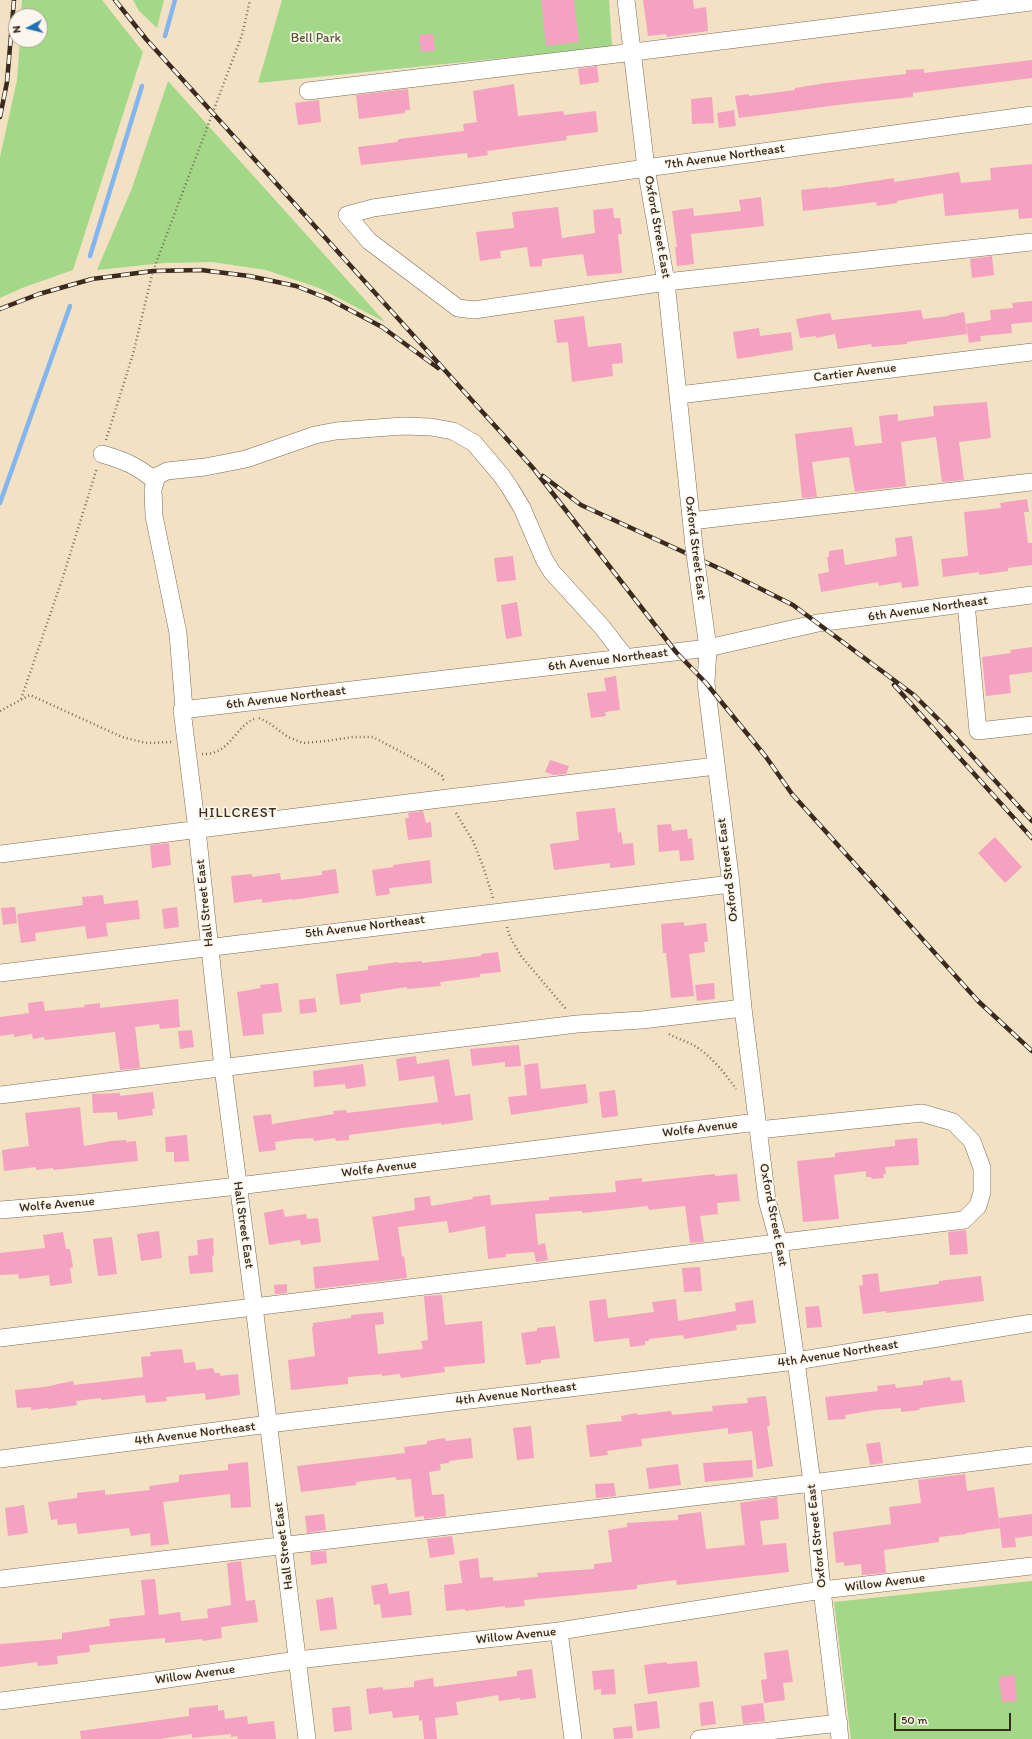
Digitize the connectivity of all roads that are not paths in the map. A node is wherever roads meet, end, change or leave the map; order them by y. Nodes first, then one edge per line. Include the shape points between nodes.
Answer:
1 (626, 0) edge
2 (1032, 2) edge
3 (634, 52) junction
4 (308, 91) dead end
5 (1032, 116) edge
6 (646, 168) junction
7 (1032, 242) edge
8 (666, 282) junction
9 (1032, 352) edge
10 (679, 395) junction
11 (102, 454) road end
12 (155, 481) junction
13 (1032, 482) edge
14 (691, 521) junction
15 (1032, 595) edge
16 (966, 603) junction
17 (708, 648) junction
18 (626, 658) junction
19 (183, 710) junction
20 (1032, 726) edge
21 (716, 766) junction
22 (197, 830) junction
23 (0, 854) edge
24 (731, 884) junction
25 (210, 946) junction
26 (0, 973) edge
27 (743, 1008) junction
28 (223, 1068) junction
29 (0, 1095) edge
30 (758, 1126) junction
31 (238, 1186) junction
32 (0, 1210) edge
33 (779, 1243) junction
34 (254, 1306) junction
35 (1032, 1323) edge
36 (0, 1338) edge
37 (796, 1361) junction
38 (269, 1424) junction
39 (1032, 1455) edge
40 (0, 1459) edge
41 (812, 1483) junction
42 (284, 1546) junction
43 (1032, 1566) edge
44 (0, 1579) edge
45 (822, 1590) junction
46 (559, 1631) junction
47 (297, 1660) junction
48 (0, 1701) edge
49 (840, 1731) edge
50 (307, 1739) edge
51 (573, 1739) edge
52 (700, 1739) edge

1 - 3 street, Oxford Street East
2 - 3 street
3 - 4 street
3 - 6 street, Oxford Street East
5 - 6 street, 7th Avenue Northeast
6 - 8 street, Oxford Street East
6 - 8 street, 7th Avenue Northeast via 373,208 348,215 369,241 458,308 474,310
7 - 8 street
8 - 10 street, Oxford Street East
9 - 10 street, Cartier Avenue
10 - 14 street, Oxford Street East
11 - 12 street via 121,459 141,469
12 - 18 street via 157,476 166,471 246,459 315,435 336,431 417,426 453,432 474,443 501,475 522,508 552,572 602,627
12 - 19 street, Hall Street East via 154,516 178,633
13 - 14 street
14 - 17 street, Oxford Street East, bridge
15 - 16 street, 6th Avenue Northeast
16 - 17 street, 6th Avenue Northeast via 818,623
16 - 20 street via 978,731
17 - 18 street, 6th Avenue Northeast
17 - 21 street, Oxford Street East via 706,683
18 - 19 street, 6th Avenue Northeast
19 - 22 street, Hall Street East
21 - 22 street
21 - 24 street, Oxford Street East
22 - 23 street
22 - 25 street, Hall Street East
24 - 25 street, 5th Avenue Northeast
24 - 27 street, Oxford Street East
25 - 26 street, 5th Avenue Northeast
25 - 28 street, Hall Street East
27 - 28 street via 642,1020 577,1024
27 - 30 street, Oxford Street East
28 - 29 street
28 - 31 street, Hall Street East
30 - 31 street, Wolfe Avenue
30 - 33 street, Oxford Street East via 767,1200
30 - 33 street, Wolfe Avenue via 922,1113 953,1122 972,1142 982,1168 982,1192 978,1206 964,1220
31 - 32 street, Wolfe Avenue
31 - 34 street, Hall Street East
33 - 34 street, Wolfe Avenue
33 - 37 street, Oxford Street East
34 - 36 street, Wolfe Avenue
34 - 38 street, Hall Street East
35 - 37 street, 4th Avenue Northeast
37 - 38 street, 4th Avenue Northeast
37 - 41 street, Oxford Street East
38 - 40 street, 4th Avenue Northeast
38 - 42 street, Hall Street East
39 - 41 street
41 - 42 street
41 - 45 street, Oxford Street East
42 - 44 street
42 - 47 street, Hall Street East
43 - 45 street, Willow Avenue
45 - 46 street, Willow Avenue
45 - 49 street, Oxford Street East
46 - 47 street, Willow Avenue
46 - 51 street
47 - 48 street, Willow Avenue
47 - 50 street, Hall Street East
49 - 52 street

